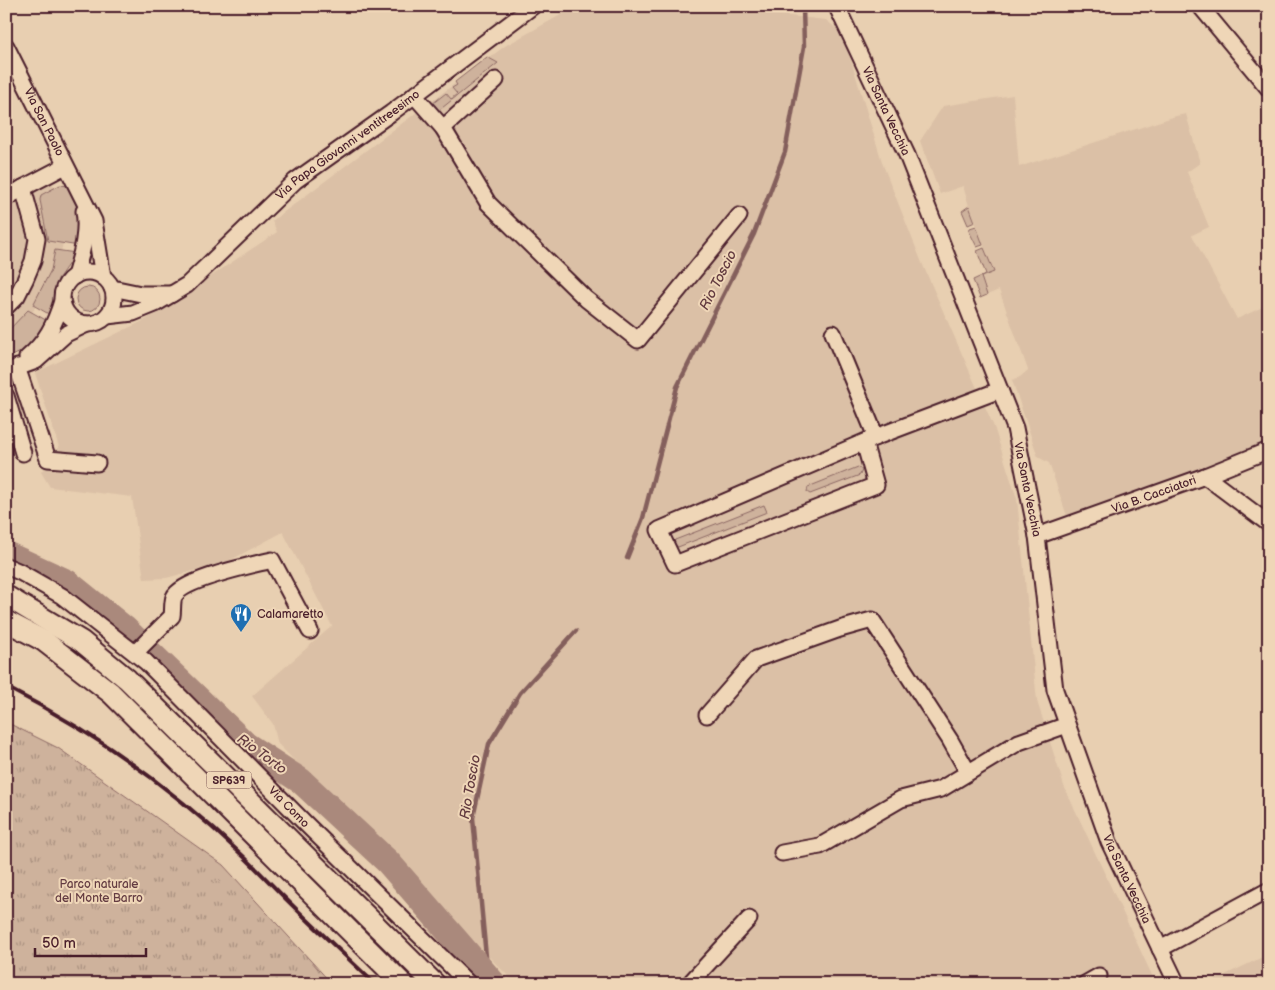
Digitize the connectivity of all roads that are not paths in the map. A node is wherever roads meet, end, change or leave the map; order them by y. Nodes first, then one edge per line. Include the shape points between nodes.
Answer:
1 (533, 6) edge
2 (836, 6) edge
3 (845, 6) edge
4 (1200, 6) edge
5 (6, 46) edge
6 (496, 80) dead end
7 (1269, 89) edge
8 (414, 96) junction
9 (443, 128) junction
10 (66, 166) junction
11 (23, 188) junction
12 (6, 198) edge
13 (81, 198) junction
14 (739, 216) dead end
15 (74, 276) junction
16 (108, 282) junction
17 (172, 294) junction
18 (62, 301) junction
19 (6, 307) edge
20 (107, 316) junction
21 (87, 324) junction
22 (832, 333) dead end
23 (12, 369) edge
24 (1000, 390) junction
25 (6, 396) edge
26 (870, 439) junction
27 (1269, 450) edge
28 (23, 453) dead end
29 (97, 463) dead end
30 (1205, 476) junction
31 (1269, 524) edge
32 (1037, 536) junction
33 (6, 566) edge
34 (6, 596) edge
35 (6, 620) edge
36 (310, 632) dead end
37 (140, 648) junction
38 (707, 715) dead end
39 (1067, 725) junction
40 (968, 772) junction
41 (782, 853) dead end
42 (1269, 890) edge
43 (749, 919) dead end
44 (1160, 949) junction
45 (1100, 976) dead end
46 (403, 984) edge
47 (435, 984) edge
48 (469, 984) edge
49 (689, 984) edge
50 (1085, 984) edge
51 (1177, 984) edge

1 - 8 street, Via Papa Giovanni ventitreesimo
2 - 3 street
2 - 24 street, Via Santa Vecchia via 907,155
4 - 7 street
5 - 10 street, Via San Paolo
6 - 9 street
8 - 9 street
8 - 17 street, Via Papa Giovanni ventitreesimo via 295,180 187,285
9 - 14 street via 488,203 586,299 638,340
10 - 11 street
10 - 13 street, Via San Paolo
11 - 12 street
11 - 19 street via 37,239 33,261 21,279 17,296
13 - 15 street, Via San Paolo via 86,222
13 - 16 street, Via San Paolo via 94,221
15 - 16 street via 89,272
15 - 18 street via 64,286
16 - 17 street via 142,294
16 - 20 street via 114,303
17 - 20 street, Via Papa Giovanni ventitreesimo via 133,313
18 - 21 street via 73,320
18 - 23 street via 47,336 34,352
20 - 21 street
21 - 23 street via 66,334 36,361
22 - 26 street
23 - 29 street via 48,459
24 - 26 street
24 - 32 street, Via Santa Vecchia via 1014,428
25 - 28 street
26 - 26 street via 659,530 675,564 876,485
27 - 30 street, Via B. Cacciatori
30 - 31 street
30 - 32 street, Via B. Cacciatori
32 - 39 street, Via Santa Vecchia via 1055,690
33 - 37 street, Via Como via 62,596
34 - 47 main road, SP639 via 81,641 127,679
35 - 46 main road, SP639 via 44,641 111,693
36 - 37 street via 272,560 208,577 181,589 174,597 172,616
37 - 48 street, Via Como via 152,668
38 - 40 street via 756,659 872,620
39 - 40 street via 1019,742
39 - 44 street, Via Santa Vecchia via 1109,842
40 - 41 street via 941,789 901,799 820,846
42 - 44 street
43 - 49 street
44 - 51 street, Via Santa Vecchia
45 - 50 street

